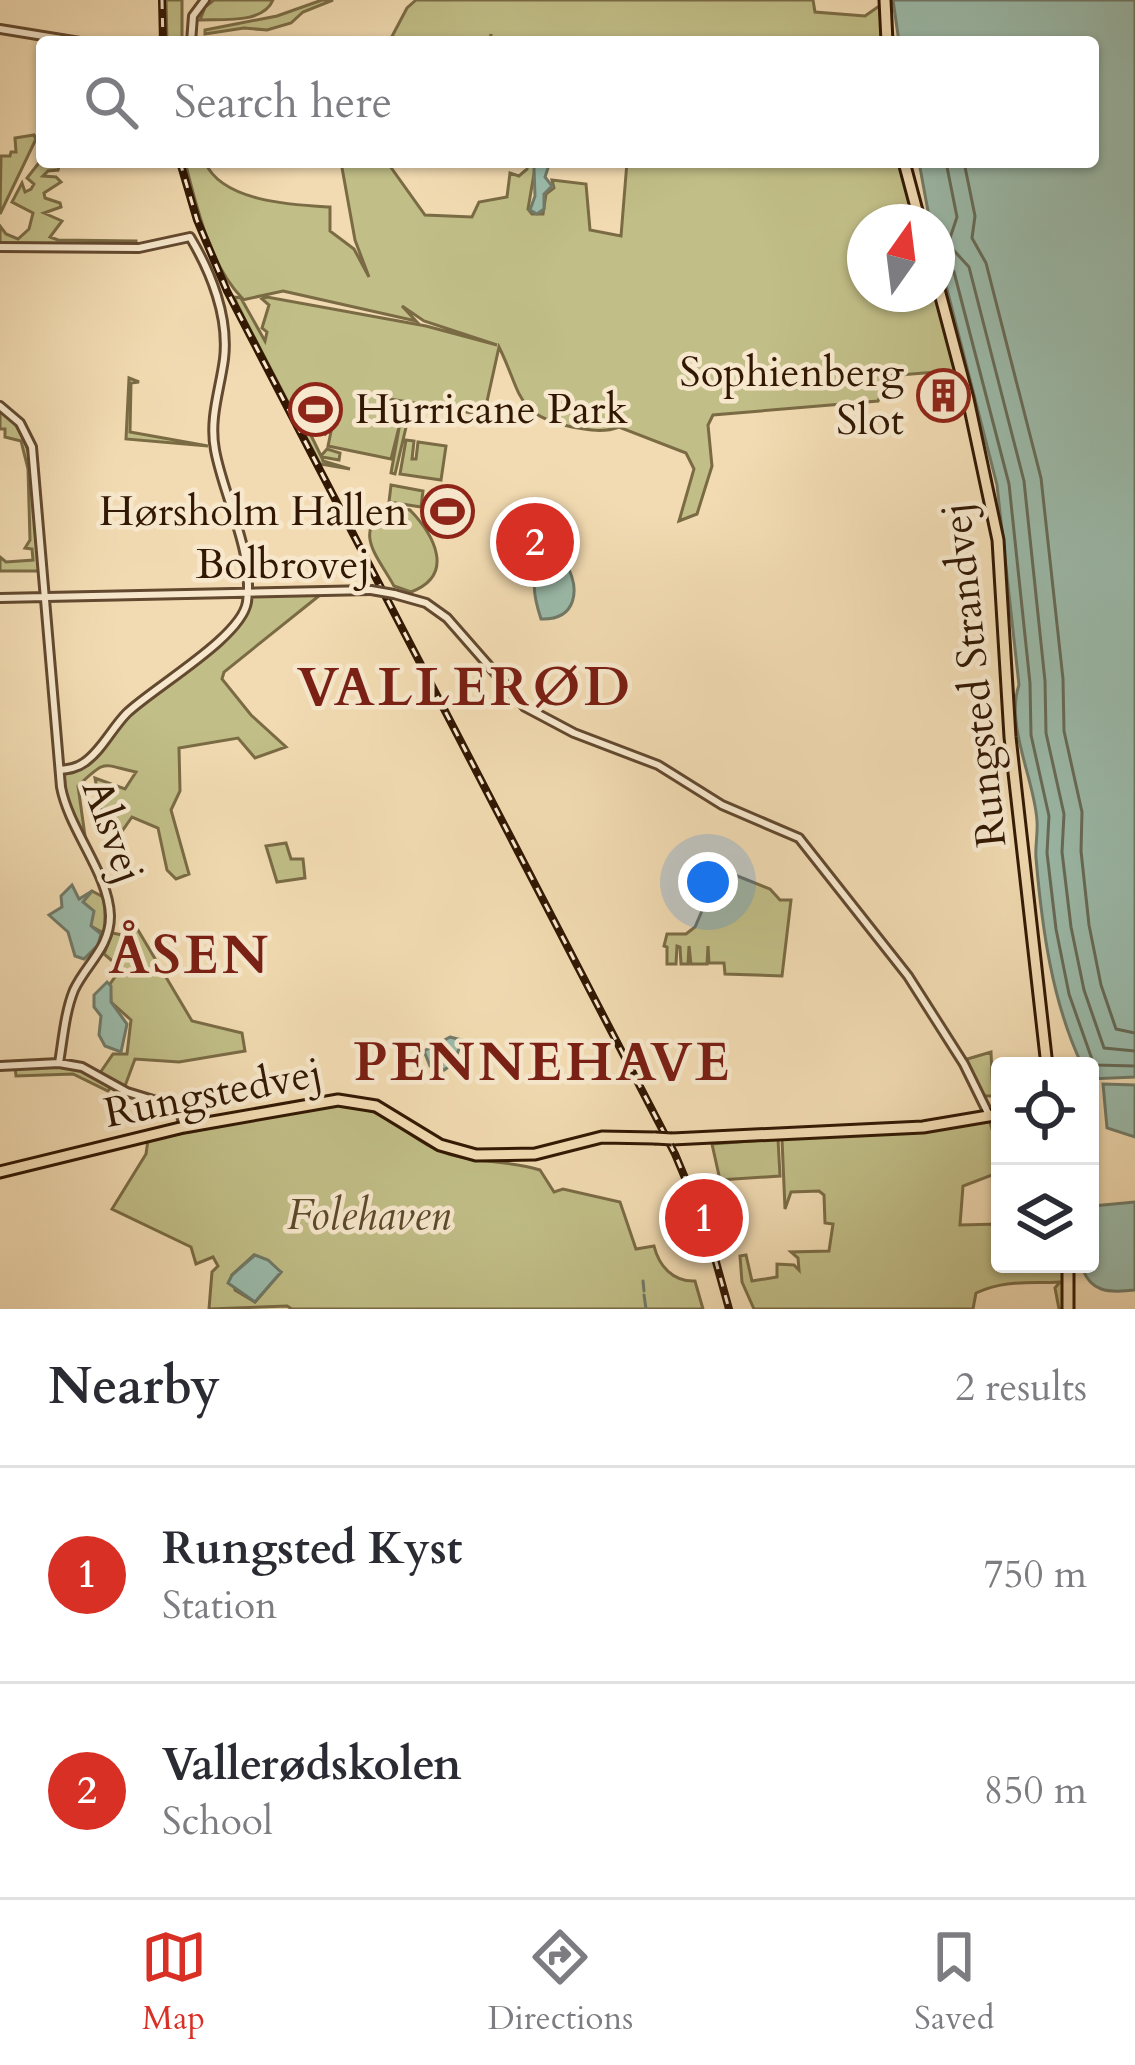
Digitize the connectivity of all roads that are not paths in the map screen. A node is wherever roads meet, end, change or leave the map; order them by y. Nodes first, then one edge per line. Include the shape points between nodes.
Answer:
1 (885, 0) edge
2 (203, 2) edge
3 (0, 29) edge
4 (43, 36) edge
5 (193, 36) edge
6 (887, 36) edge
7 (906, 168) edge
8 (915, 204) edge
9 (0, 247) edge
10 (945, 312) edge
11 (0, 406) edge
12 (247, 592) junction
13 (0, 598) edge
14 (45, 598) junction
15 (59, 770) junction
16 (1046, 1057) edge
17 (59, 1063) junction
18 (0, 1066) edge
19 (991, 1109) edge
20 (991, 1115) edge
21 (184, 1127) junction
22 (0, 1172) edge
23 (1068, 1273) edge
24 (1068, 1309) edge

1 - 6 main road
2 - 5 street
3 - 4 street
7 - 8 main road
9 - 12 street via 139,248 190,237 223,321 213,434
10 - 16 main road, Rungsted Strandvej via 998,540 1010,736
11 - 14 street, Alsvej via 32,447
12 - 14 street, Bolbrovej
12 - 15 street via 230,630 136,704 86,762
12 - 19 street, Bolbrovej, bridge via 371,590 426,603 525,707 790,832 908,976
13 - 14 street, Bolbrovej
14 - 15 street, Alsvej
15 - 17 street, Alsvej via 110,921 71,1000
17 - 18 street
17 - 21 street via 173,1106
20 - 21 main road, Rungstedvej, bridge via 924,1127 605,1137 535,1154 476,1155 440,1145 385,1109 347,1100
21 - 22 main road, Rungstedvej
23 - 24 main road

